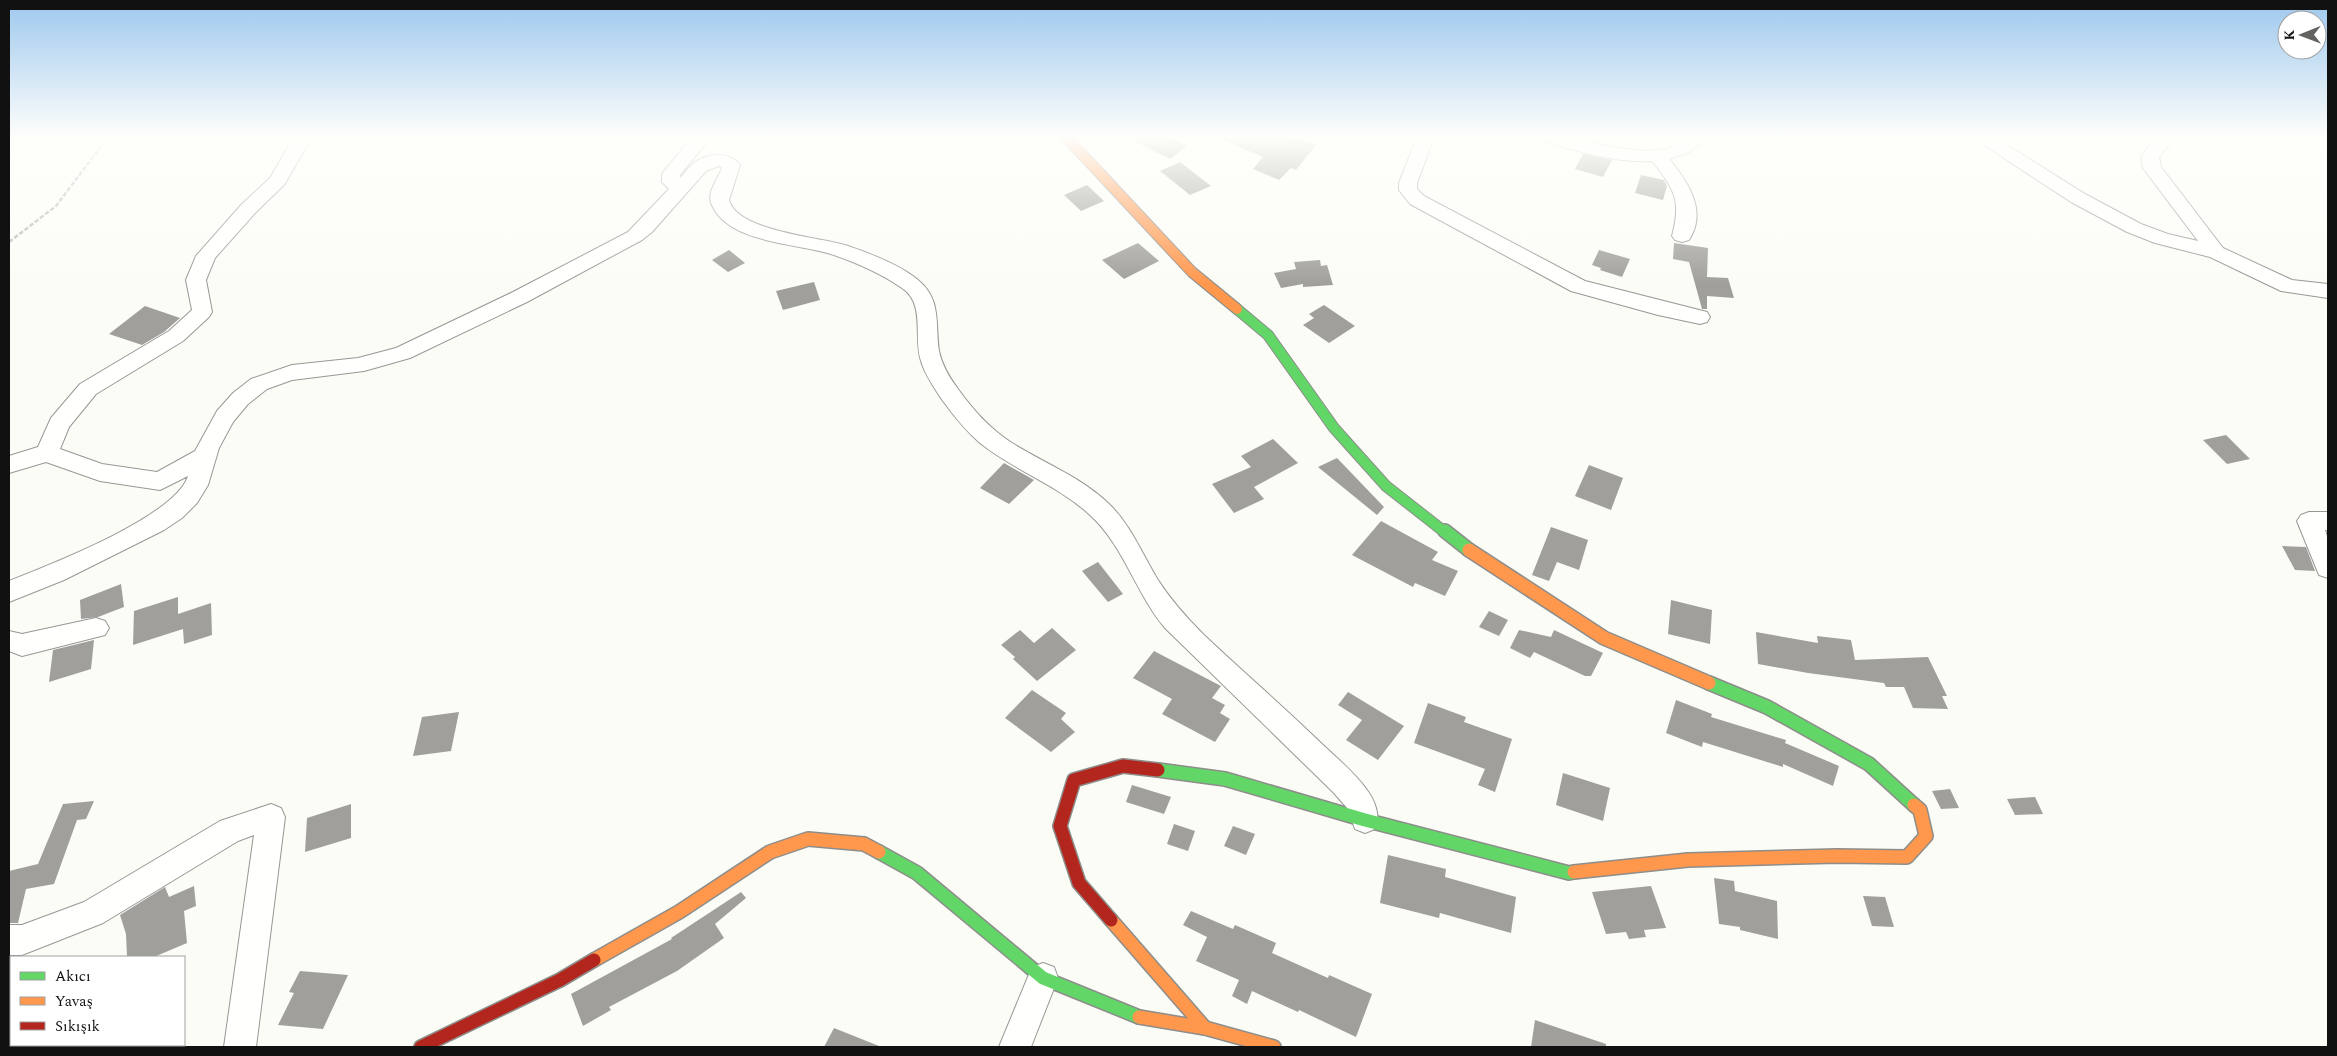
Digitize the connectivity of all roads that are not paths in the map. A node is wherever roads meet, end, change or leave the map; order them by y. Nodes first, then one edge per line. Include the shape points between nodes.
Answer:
1 (272, 186) edge
2 (722, 186) edge
3 (1112, 186) edge
4 (1408, 186) edge
5 (1680, 186) edge
6 (2059, 186) edge
7 (2166, 186) edge
8 (680, 188) edge
9 (1682, 236) dead end
10 (2216, 252) junction
11 (2328, 291) edge
12 (1700, 316) dead end
13 (46, 453) junction
14 (204, 457) junction
15 (9, 464) edge
16 (2328, 521) edge
17 (2328, 568) edge
18 (9, 592) edge
19 (96, 628) dead end
20 (13, 649) edge
21 (1365, 820) junction
22 (9, 940) edge
23 (1043, 978) junction
24 (1206, 1028) junction
25 (240, 1047) edge
26 (421, 1047) edge
27 (1015, 1047) edge
28 (1274, 1047) edge

1 - 13 street via 206,256 196,280 202,312 176,336 88,389 59,424
2 - 21 street via 720,204 734,219 760,232 852,256 914,286 926,303 931,361 976,426 991,439 1085,496 1102,511 1147,586 1166,610 1190,637 1308,746 1356,797
3 - 21 street via 1192,272 1268,335 1334,428 1386,486 1471,552 1604,638 1767,707 1869,764 1920,810 1926,836 1907,857 1688,860 1569,874
4 - 12 street via 1416,200 1578,286
5 - 9 street via 1688,200
6 - 10 street via 2134,228 2162,239
7 - 10 street
8 - 14 street via 635,236 520,297 403,353 369,363 291,372 260,383 232,407
10 - 11 street via 2288,286
13 - 14 street via 100,472 160,482
13 - 15 street
14 - 18 street via 197,484 169,516 55,573
16 - 17 street via 2309,521
19 - 20 street
21 - 24 street via 1225,780 1124,766 1074,780 1060,826 1079,883
22 - 25 street via 22,940 93,913 230,830 271,817
23 - 24 street via 1143,1019
23 - 26 street via 918,873 864,844 808,839 770,852 679,912 560,980
23 - 27 street
24 - 28 street

